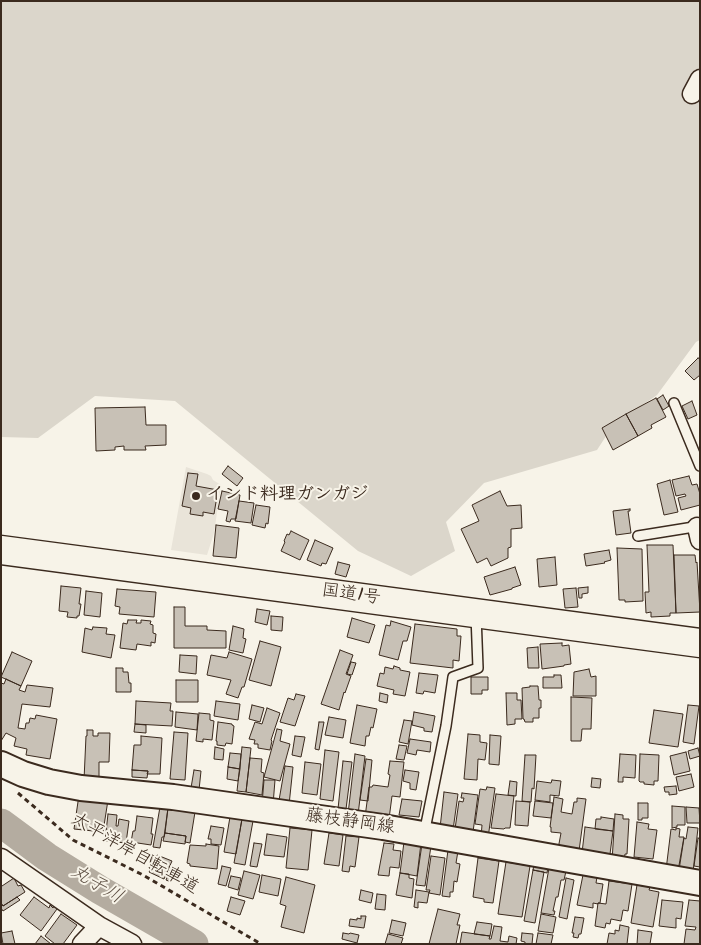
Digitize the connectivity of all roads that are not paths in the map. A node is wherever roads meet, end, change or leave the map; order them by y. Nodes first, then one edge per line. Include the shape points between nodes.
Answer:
1 (674, 403) dead end
2 (700, 466) edge
3 (699, 531) edge
4 (638, 536) dead end
5 (1, 550) edge
6 (476, 612) junction
7 (700, 643) edge
8 (1, 764) edge
9 (424, 834) junction
10 (1, 858) edge
11 (700, 883) edge
12 (99, 926) junction
13 (82, 944) edge
14 (132, 944) edge

1 - 2 lane
3 - 4 lane
5 - 6 highway, 国道1号
6 - 7 highway, 国道1号
6 - 9 lane via 478,668 452,677 446,726
8 - 9 main road, 藤枝静岡線 via 49,782 81,788 173,797
9 - 11 main road, 藤枝静岡線
10 - 12 street
12 - 13 street
12 - 14 street

